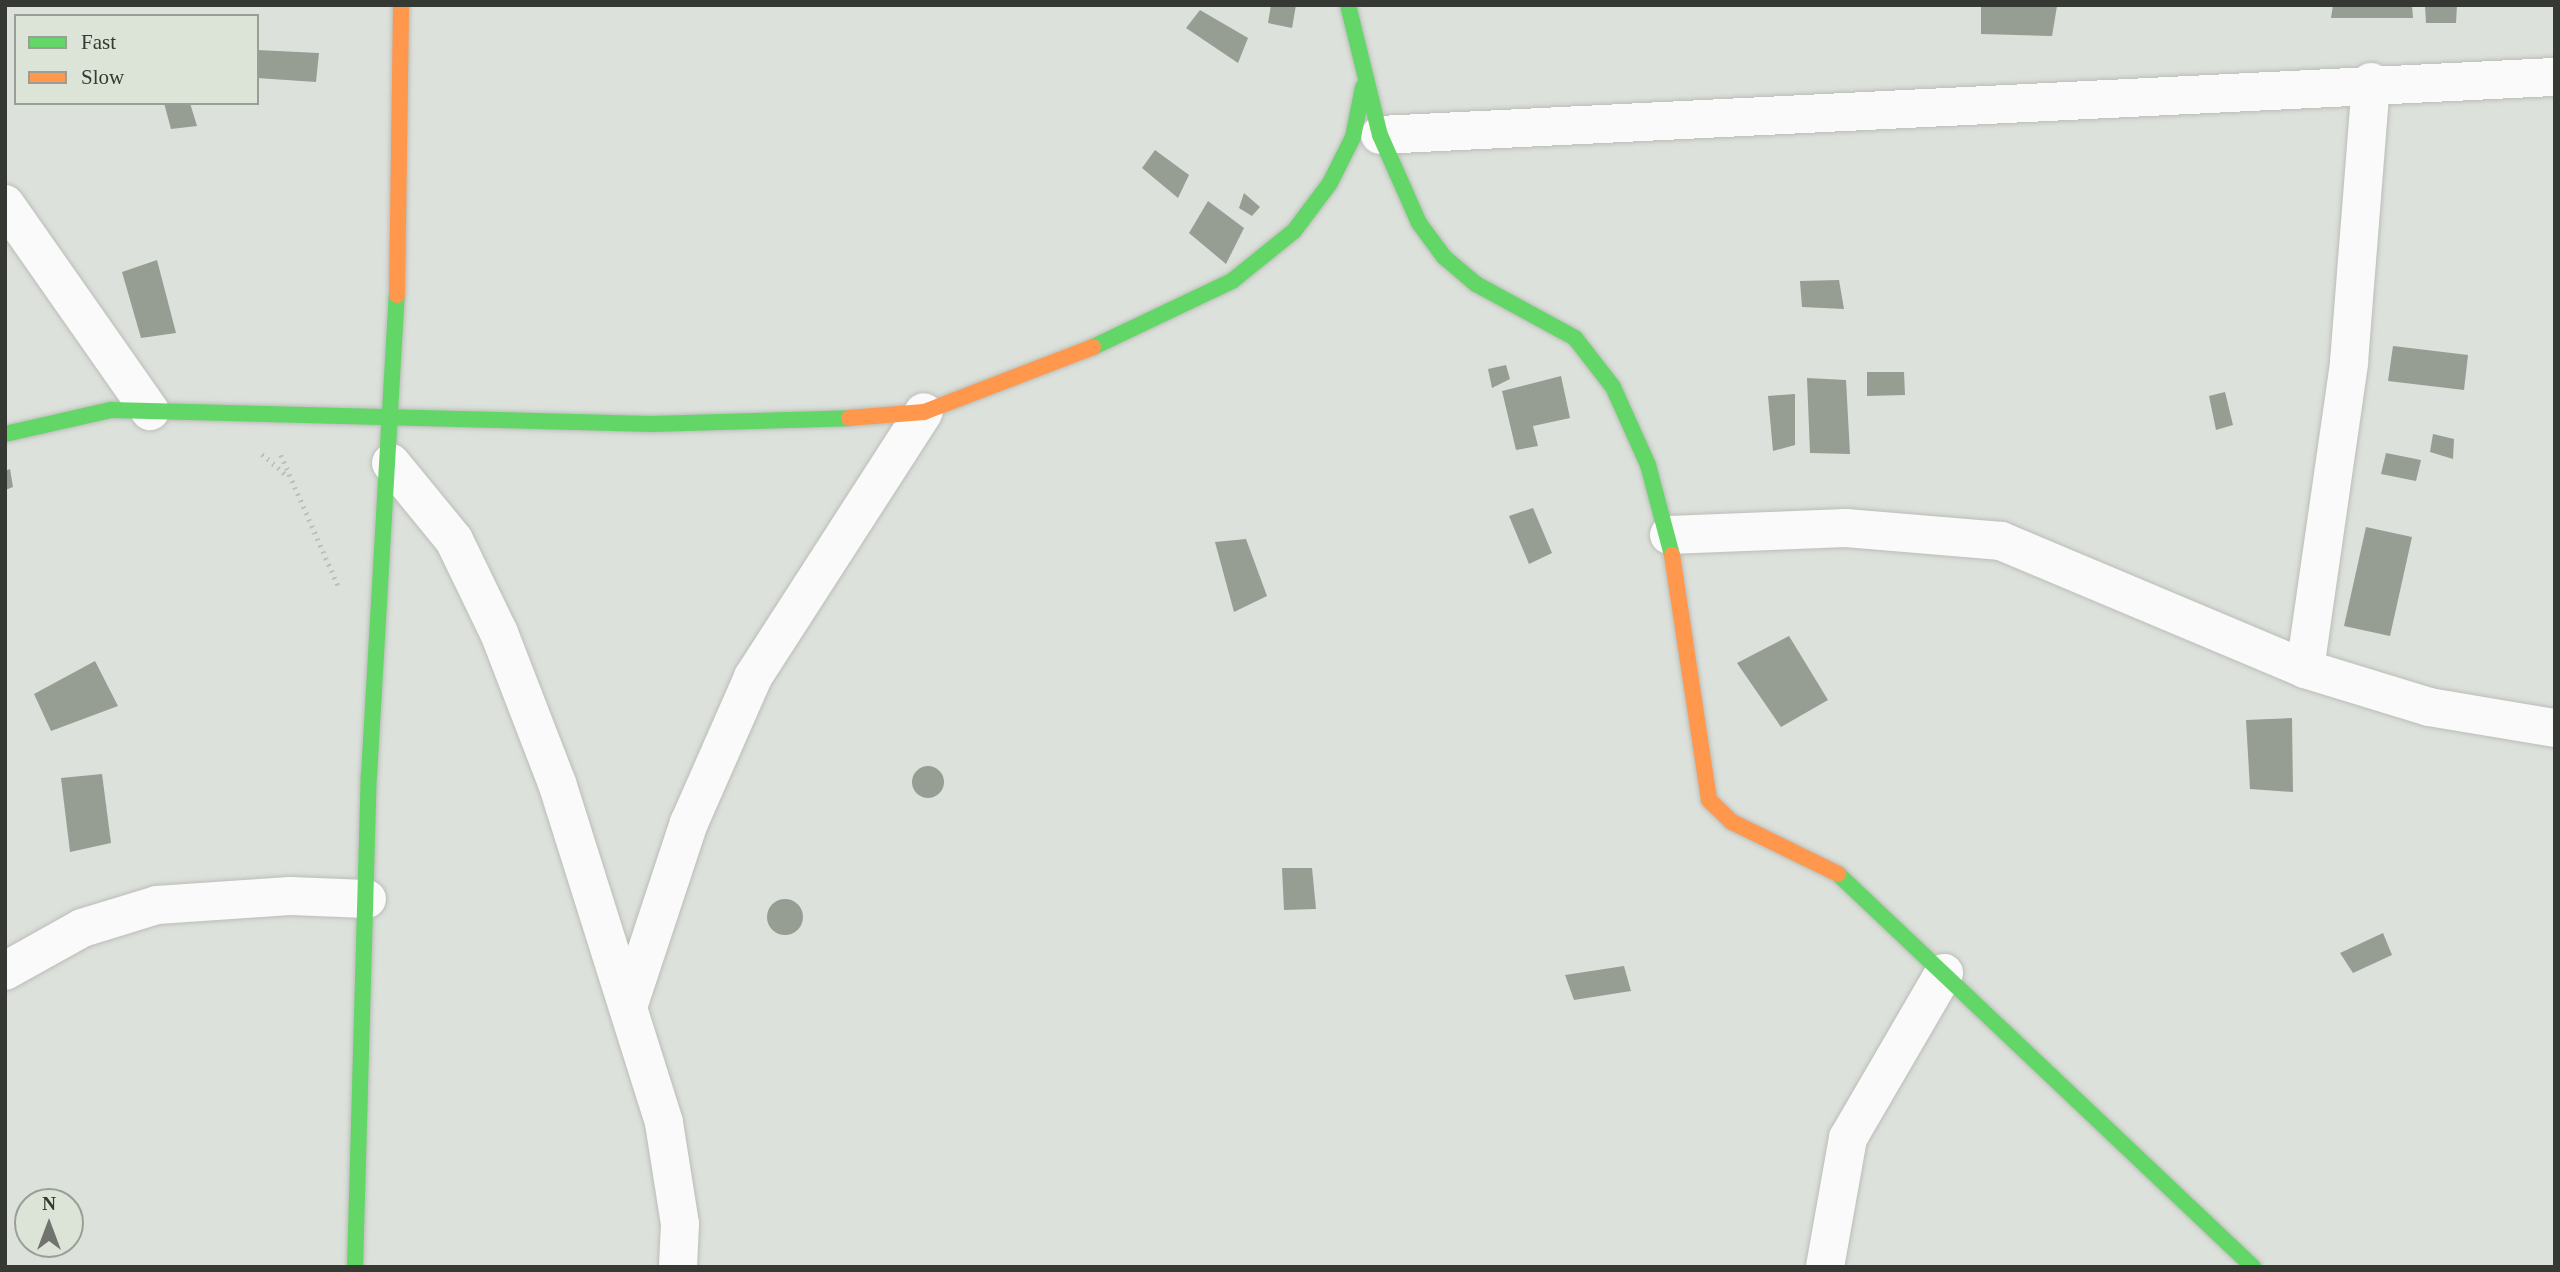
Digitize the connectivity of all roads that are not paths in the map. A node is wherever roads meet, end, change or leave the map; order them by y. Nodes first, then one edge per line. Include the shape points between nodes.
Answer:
1 (401, 5) edge
2 (1348, 5) edge
3 (2555, 77) edge
4 (1364, 82) junction
5 (2371, 82) junction
6 (1380, 135) junction
7 (5, 204) edge
8 (150, 411) junction
9 (923, 412) junction
10 (394, 422) junction
11 (5, 434) edge
12 (391, 463) junction
13 (1669, 535) junction
14 (2305, 669) junction
15 (2555, 728) edge
16 (367, 899) junction
17 (5, 971) edge
18 (1944, 973) junction
19 (630, 1001) junction
20 (355, 1267) edge
21 (678, 1267) edge
22 (1825, 1267) edge
23 (2253, 1267) edge

1 - 10 street
2 - 4 street
3 - 5 street
4 - 6 street
4 - 9 street via 1353,136 1330,183 1294,231 1232,281 1134,331
5 - 6 street via 1601,128
5 - 14 street via 2349,362
6 - 13 street via 1405,200 1444,257 1526,316 1575,338 1595,357 1648,465
7 - 8 street
8 - 10 street
8 - 11 street via 74,415
9 - 10 street via 789,423
9 - 19 street via 819,565 753,677 688,823
10 - 12 street
12 - 16 street
12 - 19 street via 454,540 499,633
13 - 14 street via 1846,528 2001,541
13 - 18 street via 1709,800 1732,822 1823,862
14 - 15 street via 2429,707
16 - 17 street via 263,897 156,905 82,928
16 - 20 street
18 - 22 street via 1849,1138
18 - 23 street
19 - 21 street via 664,1123 680,1224

